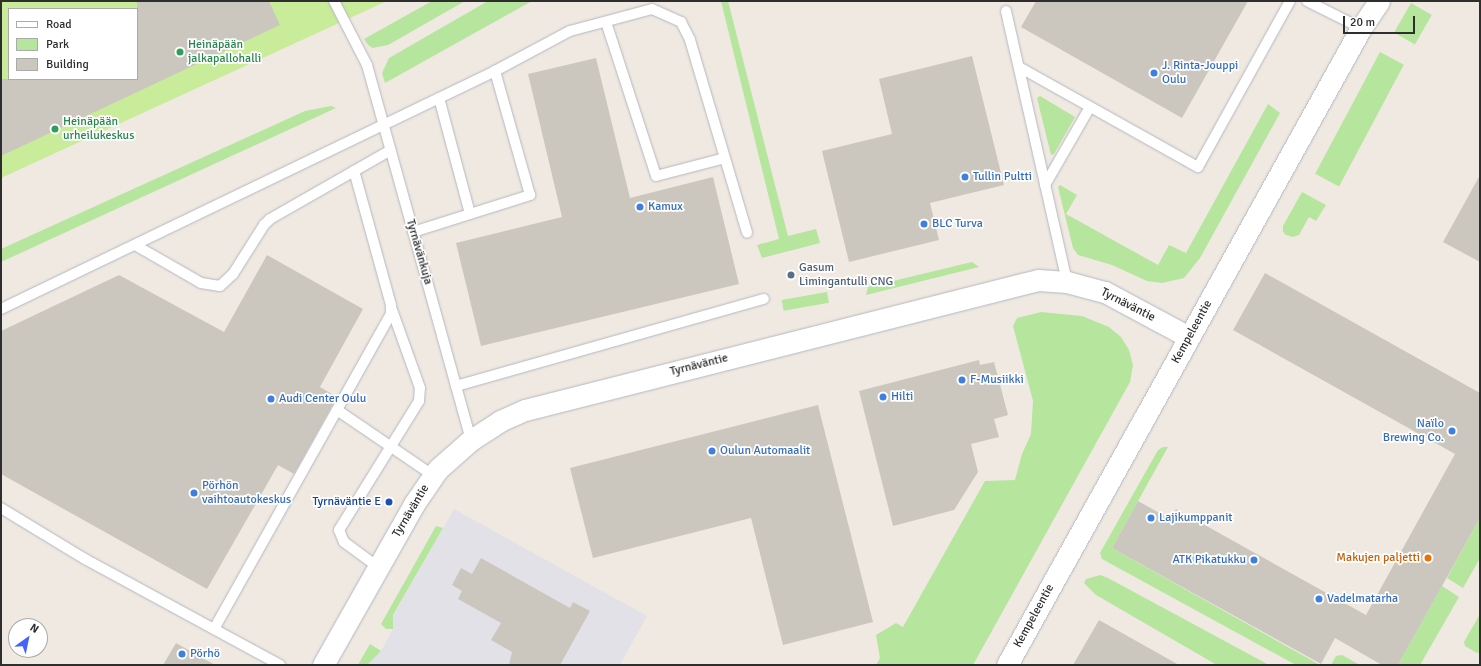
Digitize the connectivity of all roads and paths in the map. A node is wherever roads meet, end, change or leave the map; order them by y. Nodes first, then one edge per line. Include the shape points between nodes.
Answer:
1 (334, 1) edge
2 (1290, 1) edge
3 (1307, 1) edge
4 (1379, 1) edge
5 (1006, 11) dead end
6 (606, 22) junction
7 (1361, 28) junction
8 (1019, 67) junction
9 (495, 71) junction
10 (439, 98) junction
11 (1090, 107) junction
12 (384, 125) junction
13 (390, 150) junction
14 (725, 158) junction
15 (354, 171) junction
16 (1045, 185) junction
17 (470, 214) junction
18 (413, 232) junction
19 (747, 233) dead end
20 (135, 245) junction
21 (1067, 282) junction
22 (764, 299) dead end
23 (1, 309) edge
24 (392, 310) junction
25 (1189, 337) junction
26 (456, 386) junction
27 (337, 410) junction
28 (471, 440) junction
29 (390, 446) junction
30 (434, 476) junction
31 (1, 508) edge
32 (378, 567) junction
33 (214, 629) junction
34 (280, 665) edge
35 (323, 665) edge
36 (1007, 665) edge

1 - 12 lane, Tyrnävänkuja via 367,65
2 - 11 lane via 1198,167
3 - 7 lane
4 - 7 street, Kempeleentie
5 - 8 lane
6 - 9 lane via 570,31
6 - 14 lane via 652,9 681,22 690,40
6 - 14 lane via 656,176
7 - 25 street, Kempeleentie
8 - 11 lane
8 - 16 lane
9 - 10 lane
9 - 17 lane via 530,195
10 - 12 lane
10 - 17 lane
11 - 16 lane
12 - 13 lane, Tyrnävänkuja
12 - 20 lane
13 - 15 lane
13 - 18 lane, Tyrnävänkuja
14 - 19 lane
15 - 20 lane via 270,219 233,274 220,286 201,283
15 - 24 lane
16 - 21 lane
17 - 18 lane
18 - 26 lane, Tyrnävänkuja
20 - 23 lane
21 - 25 street, Tyrnäväntie via 1105,292
21 - 28 street, Tyrnäväntie via 1038,280 550,403 500,421
22 - 26 lane
24 - 27 lane
24 - 29 lane via 420,395 416,406
25 - 36 street, Kempeleentie
26 - 28 lane, Tyrnävänkuja
27 - 29 lane
27 - 33 lane
28 - 30 street, Tyrnäväntie via 455,452
29 - 30 lane
29 - 32 lane via 339,530 344,542
30 - 32 street, Tyrnäväntie
31 - 33 lane via 85,559
32 - 35 street, Tyrnäväntie
33 - 34 lane

